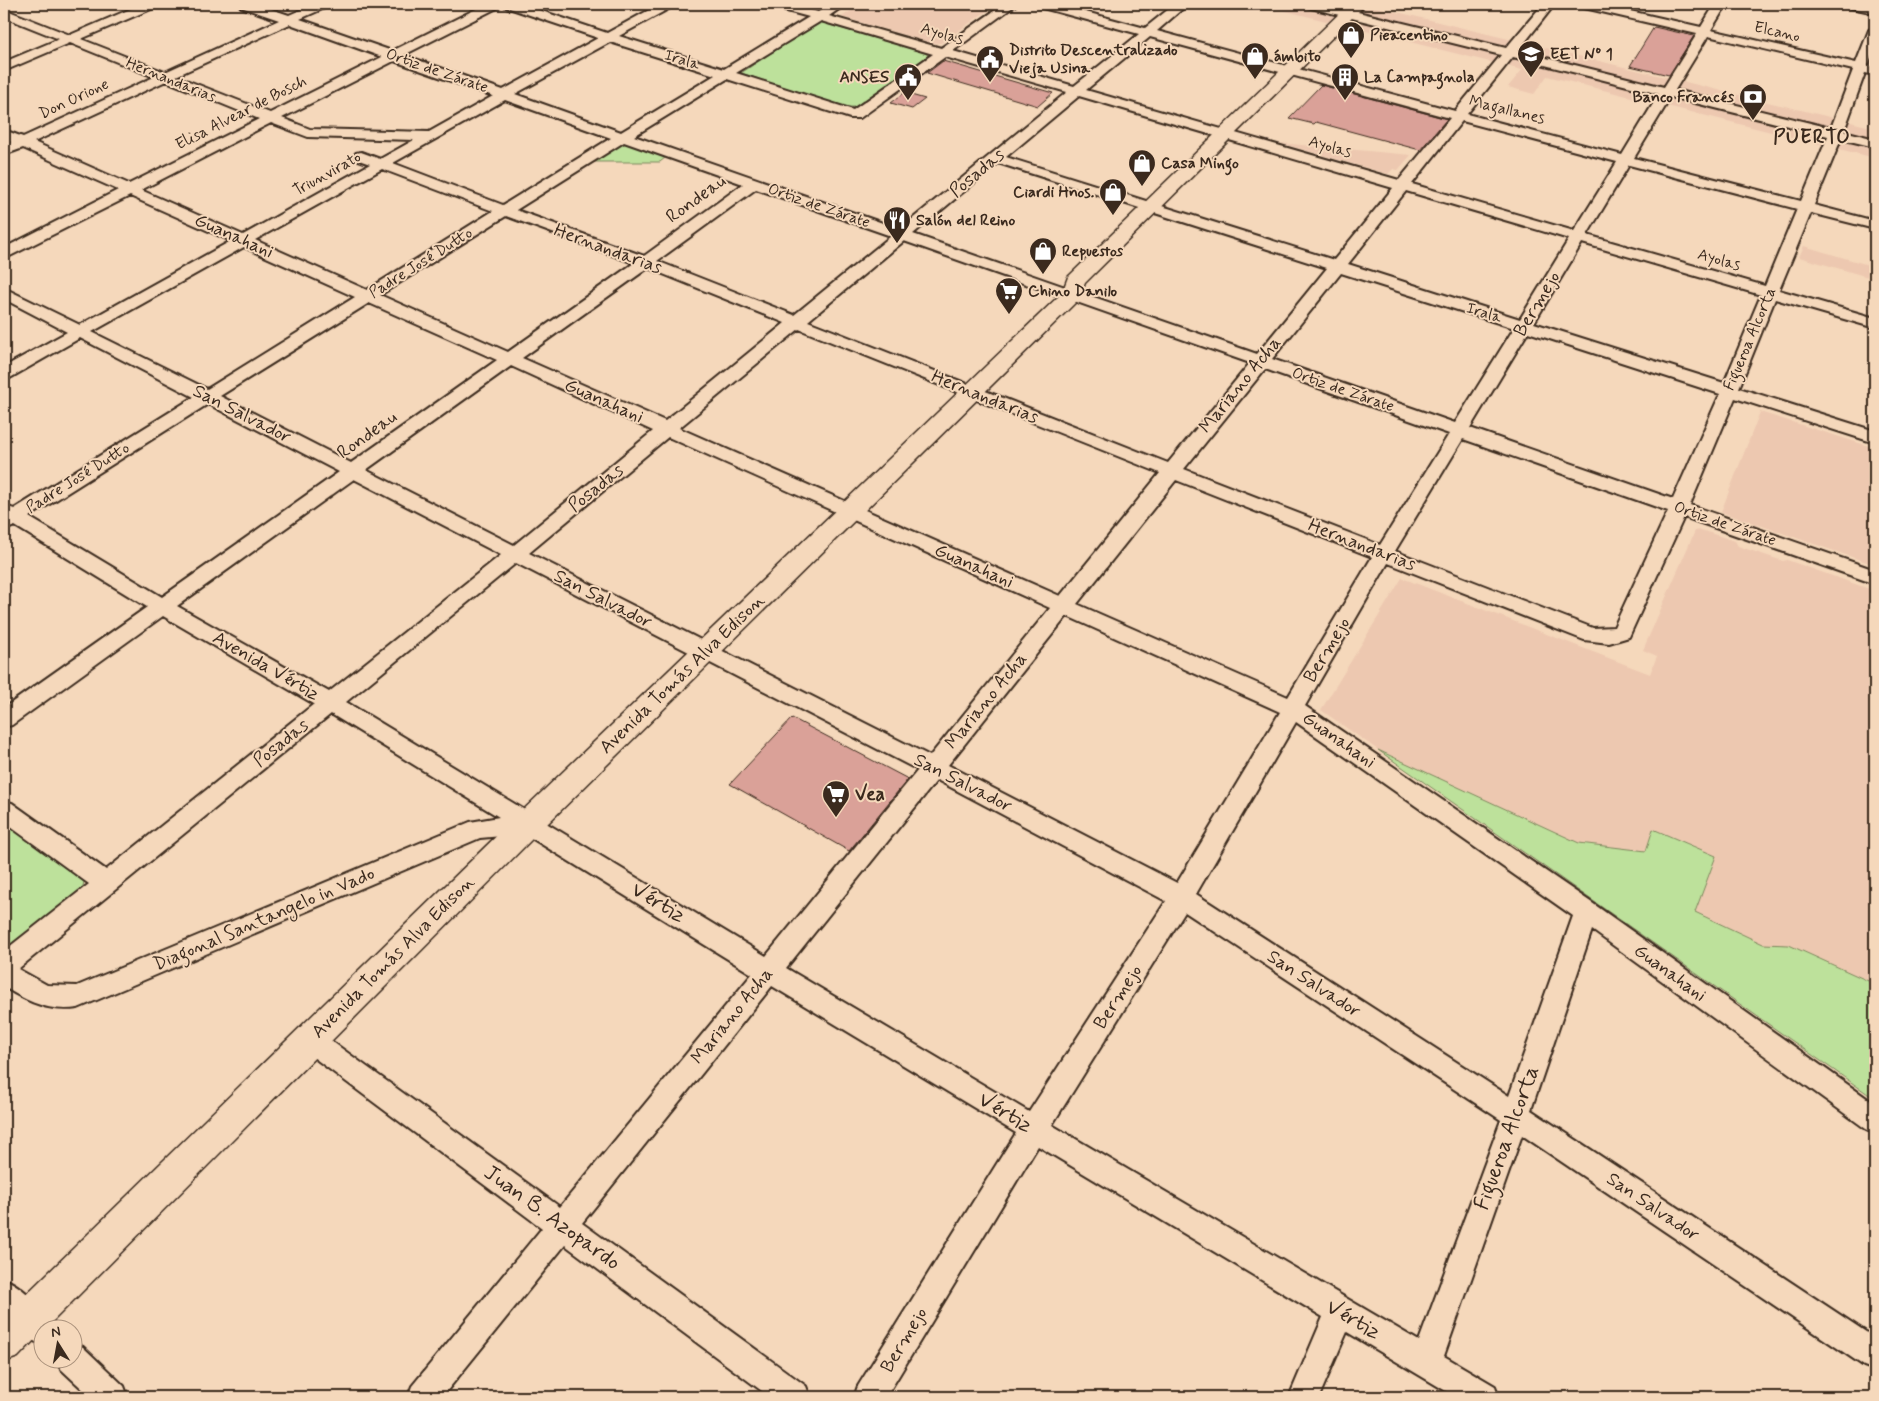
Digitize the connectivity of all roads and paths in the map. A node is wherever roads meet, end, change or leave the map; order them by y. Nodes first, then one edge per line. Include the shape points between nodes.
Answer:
1 (152, 4) edge
2 (245, 4) edge
3 (323, 4) edge
4 (495, 4) edge
5 (510, 4) edge
6 (668, 4) edge
7 (776, 4) edge
8 (840, 4) edge
9 (1011, 4) edge
10 (1044, 4) edge
11 (1182, 4) edge
12 (1311, 4) edge
13 (1374, 4) edge
14 (1549, 4) edge
15 (1584, 4) edge
16 (1721, 4) edge
17 (1851, 4) edge
18 (1875, 9) edge
19 (1356, 11) edge
20 (4, 13) edge
21 (820, 16) junction
22 (289, 20) junction
23 (1875, 30) edge
24 (1148, 32) junction
25 (1704, 32) junction
26 (608, 37) junction
27 (71, 38) junction
28 (944, 53) junction
29 (1509, 53) junction
30 (393, 55) junction
31 (4, 67) edge
32 (1860, 68) junction
33 (1875, 71) edge
34 (1297, 72) junction
35 (728, 74) junction
36 (164, 77) junction
37 (1076, 91) junction
38 (1667, 92) junction
39 (505, 95) junction
40 (1458, 116) junction
41 (269, 118) junction
42 (1836, 133) junction
43 (4, 134) edge
44 (432, 136) junction
45 (1232, 136) junction
46 (622, 137) junction
47 (23, 142) junction
48 (1875, 143) edge
49 (4, 151) edge
50 (361, 156) dead end
51 (996, 158) junction
52 (1626, 158) junction
53 (382, 164) junction
54 (754, 183) junction
55 (1402, 186) junction
56 (130, 190) junction
57 (1805, 206) junction
58 (1157, 210) junction
59 (505, 211) junction
60 (1875, 225) edge
61 (903, 235) junction
62 (1578, 237) junction
63 (244, 240) junction
64 (4, 254) edge
65 (646, 262) junction
66 (1337, 266) junction
67 (1081, 291) junction
68 (4, 292) edge
69 (1770, 293) junction
70 (368, 296) junction
71 (796, 322) junction
72 (1875, 323) edge
73 (1524, 325) junction
74 (80, 332) junction
75 (510, 358) junction
76 (1260, 360) junction
77 (4, 374) edge
78 (1730, 390) junction
79 (972, 392) junction
80 (207, 397) junction
81 (667, 429) junction
82 (1460, 431) junction
83 (1875, 437) edge
84 (353, 471) junction
85 (1171, 471) junction
86 (1679, 508) junction
87 (850, 510) junction
88 (7, 518) edge
89 (515, 554) junction
90 (1384, 554) junction
91 (1875, 577) edge
92 (1063, 605) junction
93 (162, 606) junction
94 (1609, 636) joint
95 (706, 651) junction
96 (330, 703) junction
97 (1292, 708) junction
98 (4, 719) edge
99 (932, 767) junction
100 (4, 810) edge
101 (528, 824) junction
102 (106, 883) junction
103 (1181, 897) junction
104 (1586, 912) junction
105 (4, 966) edge
106 (769, 971) junction
107 (4, 974) edge
108 (310, 1040) junction
109 (1516, 1115) junction
110 (1875, 1120) edge
111 (1033, 1130) junction
112 (562, 1225) junction
113 (1340, 1313) junction
114 (20, 1321) edge
115 (1875, 1355) edge
116 (1426, 1363) junction
117 (82, 1367) edge
118 (114, 1397) edge
119 (423, 1397) edge
120 (795, 1397) edge
121 (869, 1397) edge
122 (1304, 1397) edge
123 (1484, 1397) edge

1 - 27 street
2 - 22 street, Ortiz de Zárate
3 - 22 street, Don Orione
4 - 30 street, Elisa Alvear de Bosch
5 - 26 street, Irala
6 - 26 street, Triunvirato
7 - 21 street, Ayolas
8 - 21 street, Padre José Dutto
9 - 28 street
10 - 24 street, Magallanes
11 - 24 street, Posadas
12 - 19 street
13 - 19 main road, Avenida Tomás Alva Edison
14 - 29 street, Mariano Acha
15 - 25 street, Elcano
16 - 25 street, Bermejo
17 - 18 street
19 - 29 street
19 - 34 main road, Avenida Tomás Alva Edison
20 - 27 street, Hernandarias
21 - 28 street, Ayolas
21 - 35 street, Padre José Dutto
22 - 30 street, Ortiz de Zárate
22 - 36 street, Don Orione
23 - 32 street, Figueroa Alcorta
24 - 34 street, Magallanes
24 - 37 street, Posadas
25 - 32 street, Elcano
25 - 38 street, Bermejo
26 - 35 street, Irala
26 - 39 street, Triunvirato
27 - 31 street
27 - 36 street, Hernandarias
28 - 35 street, Irala via 855,115
28 - 37 street, Ayolas
29 - 38 street
29 - 40 street, Mariano Acha
30 - 39 street, Ortiz de Zárate
30 - 41 street, Elisa Alvear de Bosch
32 - 33 street, Elcano
32 - 42 street, Figueroa Alcorta
34 - 40 street, Magallanes
34 - 45 main road, Avenida Tomás Alva Edison
35 - 46 street, Padre José Dutto
36 - 41 street, Hernandarias
36 - 47 street, Don Orione
37 - 45 street, Ayolas
37 - 51 street, Posadas
38 - 42 street
38 - 52 street, Bermejo
39 - 44 street, Triunvirato
39 - 46 street, Ortiz de Zárate
40 - 52 street, Magallanes
40 - 55 street, Mariano Acha
41 - 44 street, Hernandarias via 316,134
41 - 56 street, Elisa Alvear de Bosch
42 - 48 street
42 - 57 street, Figueroa Alcorta
43 - 47 street, Guanahani
44 - 53 street, Triunvirato
45 - 55 street, Ayolas
45 - 58 main road, Avenida Tomás Alva Edison
46 - 54 street, Ortiz de Zárate
46 - 59 street, Padre José Dutto
47 - 49 street, Don Orione
47 - 56 street, Guanahani
50 - 53 street, Hernandarias
51 - 58 street, Irala
51 - 61 street, Posadas
52 - 57 street, Magallanes
52 - 62 street, Bermejo
53 - 59 street, Hernandarias
53 - 63 street, Triunvirato
54 - 61 street, Ortiz de Zárate
54 - 65 street, Rondeau
55 - 62 street, Ayolas
55 - 66 street, Mariano Acha
56 - 63 street, Guanahani
56 - 64 street, Elisa Alvear de Bosch
57 - 60 street, Magallanes
57 - 69 street, Figueroa Alcorta
58 - 66 street, Irala
58 - 67 main road, Avenida Tomás Alva Edison via 1075,281
59 - 65 street, Hernandarias
59 - 70 street, Padre José Dutto
61 - 67 street, Ortiz de Zárate
61 - 71 street, Posadas
62 - 69 street, Ayolas
62 - 73 street, Bermejo
63 - 70 street, Guanahani
63 - 74 street, Triunvirato
65 - 71 street, Hernandarias
65 - 75 street, Rondeau
66 - 73 street, Irala
66 - 76 street, Mariano Acha
67 - 76 street, Ortiz de Zárate
67 - 79 main road, Avenida Tomás Alva Edison
68 - 74 street, San Salvador
69 - 72 street, Ayolas
69 - 78 street, Figueroa Alcorta
70 - 75 street, Guanahani
70 - 80 street, Padre José Dutto
71 - 79 street, Hernandarias
71 - 81 street, Posadas
73 - 78 street, Irala
73 - 82 street, Bermejo
74 - 77 street, Triunvirato
74 - 80 street, San Salvador
75 - 81 street, Guanahani
75 - 84 street, Rondeau
76 - 82 street, Ortiz de Zárate
76 - 85 street, Mariano Acha
78 - 83 street, Irala
78 - 86 street, Figueroa Alcorta
79 - 85 street, Hernandarias
79 - 87 main road, Avenida Tomás Alva Edison
80 - 84 street, San Salvador
80 - 88 street, Padre José Dutto
81 - 87 street, Guanahani
81 - 89 street, Posadas
82 - 86 street, Ortiz de Zárate
82 - 90 street, Bermejo
84 - 89 street, San Salvador
84 - 93 street, Rondeau
85 - 90 street, Hernandarias
85 - 92 street, Mariano Acha
86 - 91 street, Ortiz de Zárate
86 - 94 street, Figueroa Alcorta via 1622,632
87 - 92 street, Guanahani
87 - 95 main road, Avenida Tomás Alva Edison
88 - 93 street, Avenida Vértiz
89 - 95 street, San Salvador
89 - 96 street, Posadas
90 - 94 street, Hernandarias via 1591,635
90 - 97 street, Bermejo
92 - 97 street, Guanahani
92 - 99 street, Mariano Acha
93 - 96 street, Avenida Vértiz
93 - 98 street, Rondeau
95 - 99 street, San Salvador
95 - 101 main road, Avenida Tomás Alva Edison
96 - 101 street, Avenida Vértiz
96 - 102 street, Posadas
97 - 103 street, Bermejo
97 - 104 street, Guanahani
99 - 103 street, San Salvador
99 - 106 street, Mariano Acha
100 - 102 street
101 - 106 street, Vértiz
101 - 107 street, Diagonal Santangelo in Vado via 478,829 78,998 52,1000
101 - 108 main road, Avenida Tomás Alva Edison
102 - 105 street, Posadas
103 - 109 street, San Salvador
103 - 111 street, Bermejo
104 - 109 street, Figueroa Alcorta
104 - 110 street, Guanahani
106 - 111 street, Vértiz
106 - 112 street, Mariano Acha
108 - 112 street, Juan B. Azopardo
108 - 114 main road, Avenida Tomás Alva Edison
109 - 115 street, San Salvador
109 - 116 street, Figueroa Alcorta
111 - 113 street, Vértiz
111 - 121 street, Bermejo
112 - 119 street, Mariano Acha
112 - 120 street, Juan B. Azopardo
113 - 116 street, Vértiz
113 - 122 street
116 - 123 street, Vértiz
117 - 118 street

